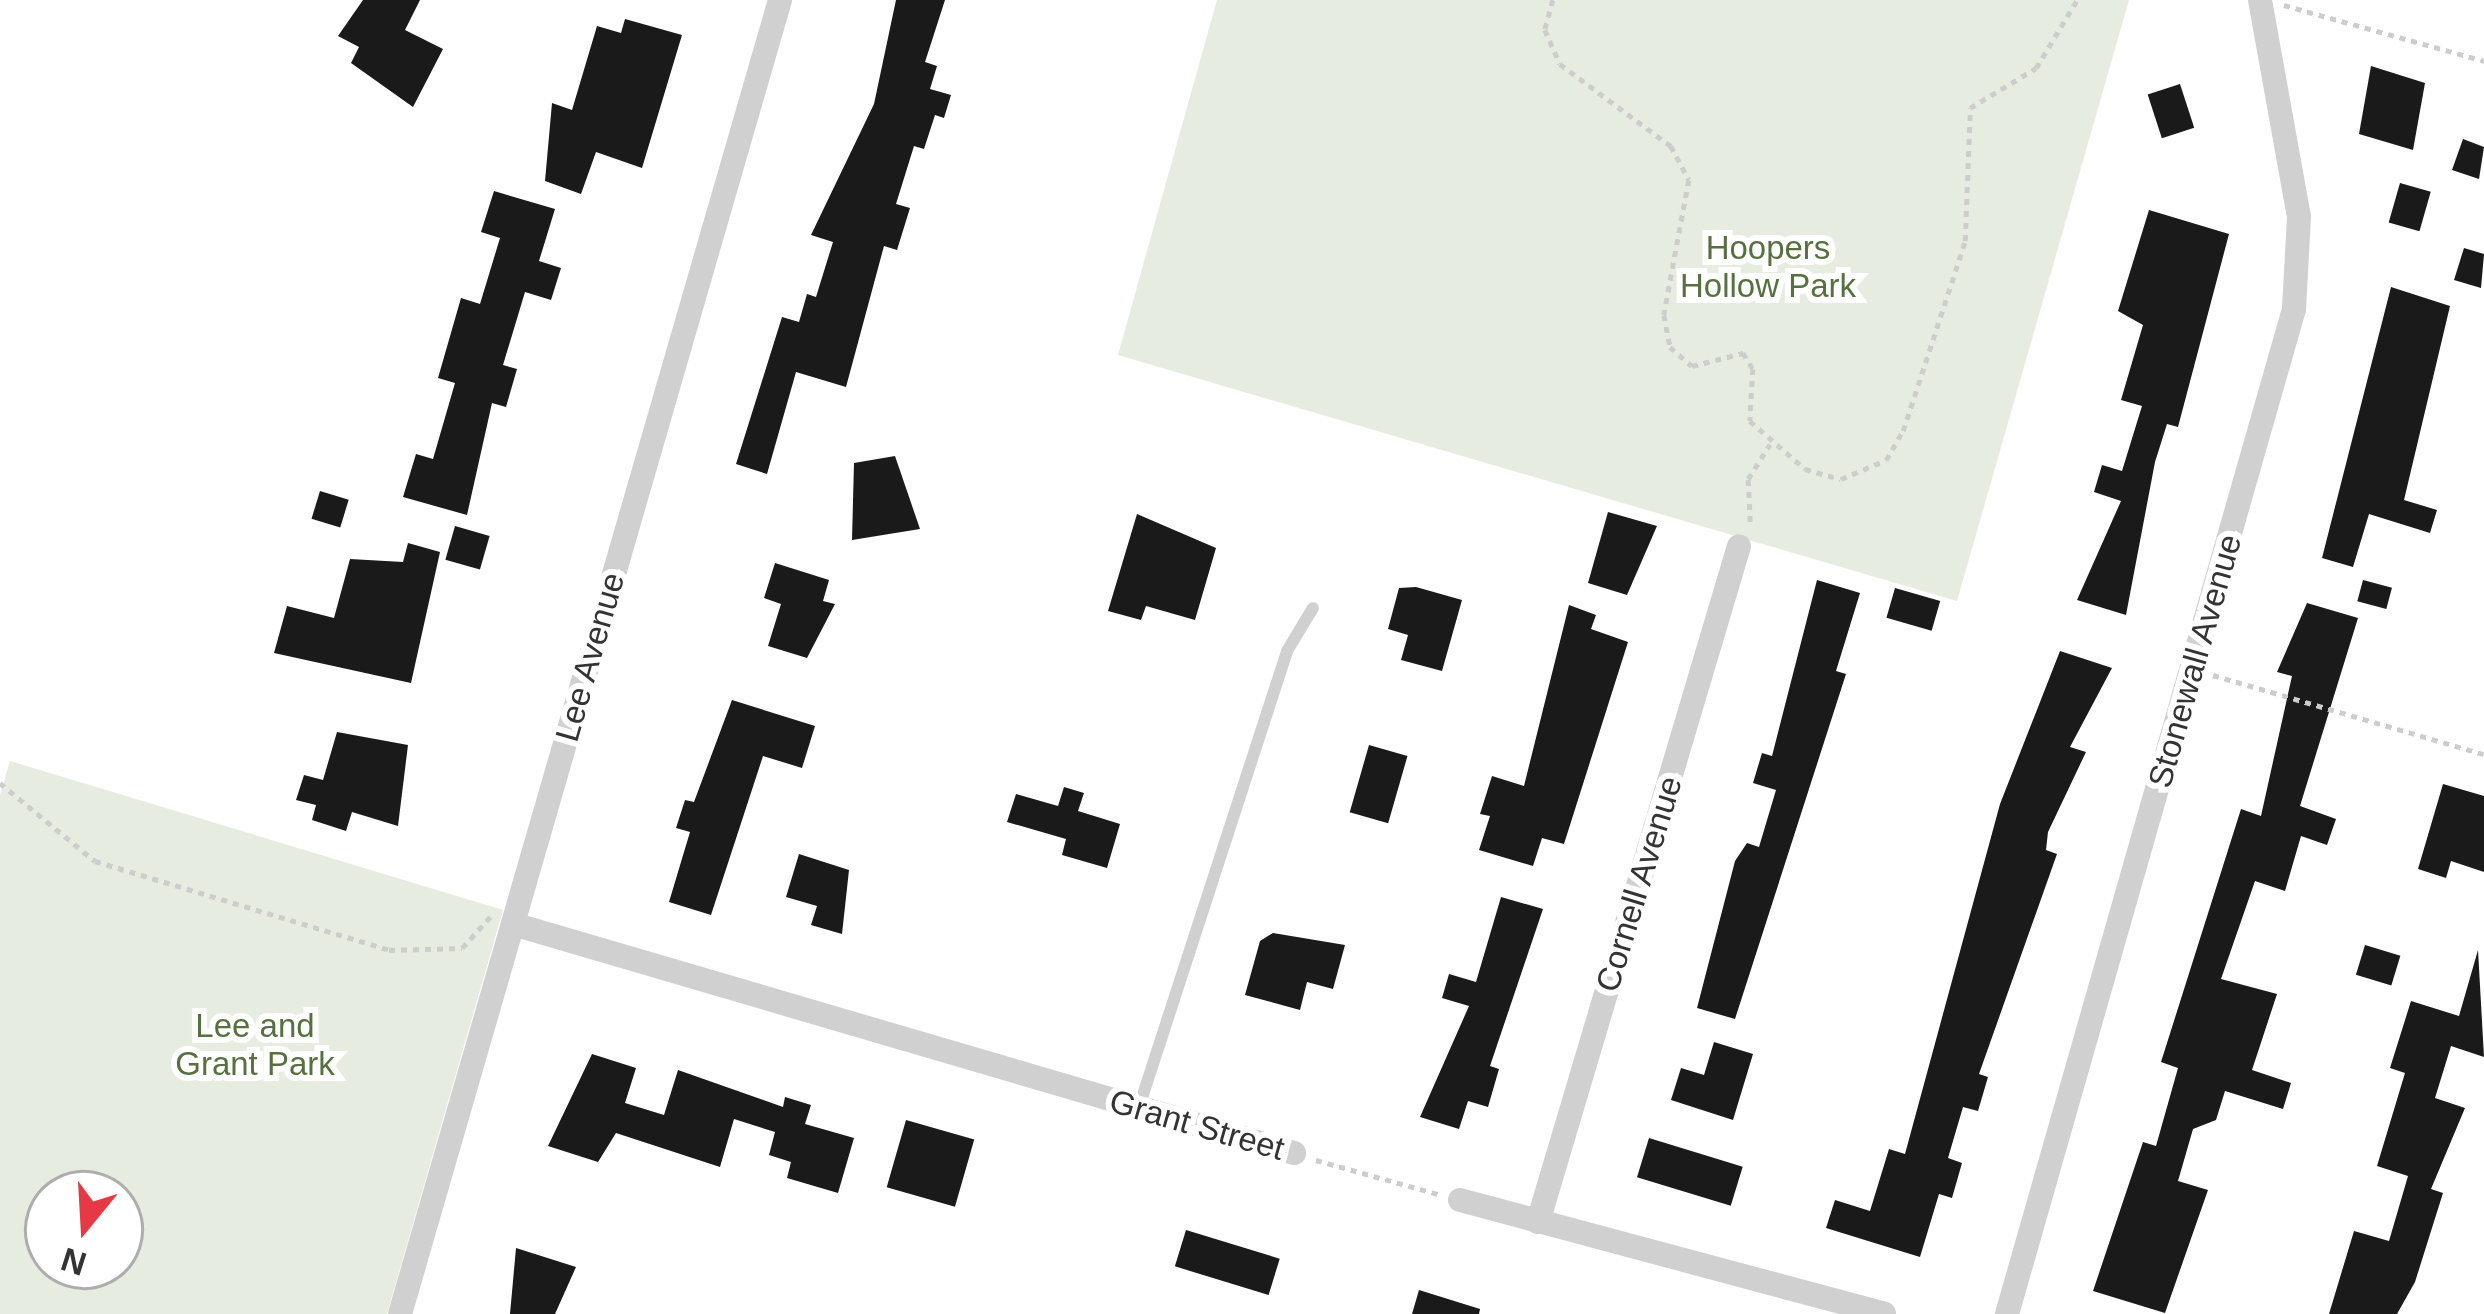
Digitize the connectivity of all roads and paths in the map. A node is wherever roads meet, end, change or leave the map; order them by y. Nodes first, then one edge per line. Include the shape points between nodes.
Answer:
1 (780, 0) edge
2 (1553, 0) edge
3 (2077, 0) edge
4 (2260, 0) edge
5 (2484, 61) edge
6 (1770, 444) junction
7 (1739, 546) joint
8 (1313, 608) dead end
9 (2192, 669) junction
10 (2484, 754) edge
11 (0, 783) edge
12 (513, 923) junction
13 (1138, 1108) junction
14 (1294, 1153) joint
15 (1460, 1200) joint
16 (1538, 1222) junction
17 (400, 1314) edge
18 (1885, 1314) edge
19 (2007, 1314) edge

1 - 12 street, Lee Avenue
2 - 6 path via 1545,31 1560,64 1671,146 1688,180 1664,315 1670,347 1692,366 1750,360 1750,421
3 - 6 path via 2036,68 1970,108 1965,241 1894,448 1841,479
4 - 5 path
4 - 9 street, Stonewall Avenue via 2300,259
6 - 7 path via 1748,478
7 - 16 street, Cornell Avenue
8 - 13 lane via 1287,651
9 - 10 path
9 - 19 street, Stonewall Avenue
11 - 12 path via 95,861 389,950 442,954 476,934 482,915
12 - 13 street, Grant Street
12 - 17 street, Lee Avenue
13 - 14 street, Grant Street
14 - 15 path, Grant Street
15 - 16 street
16 - 18 street

